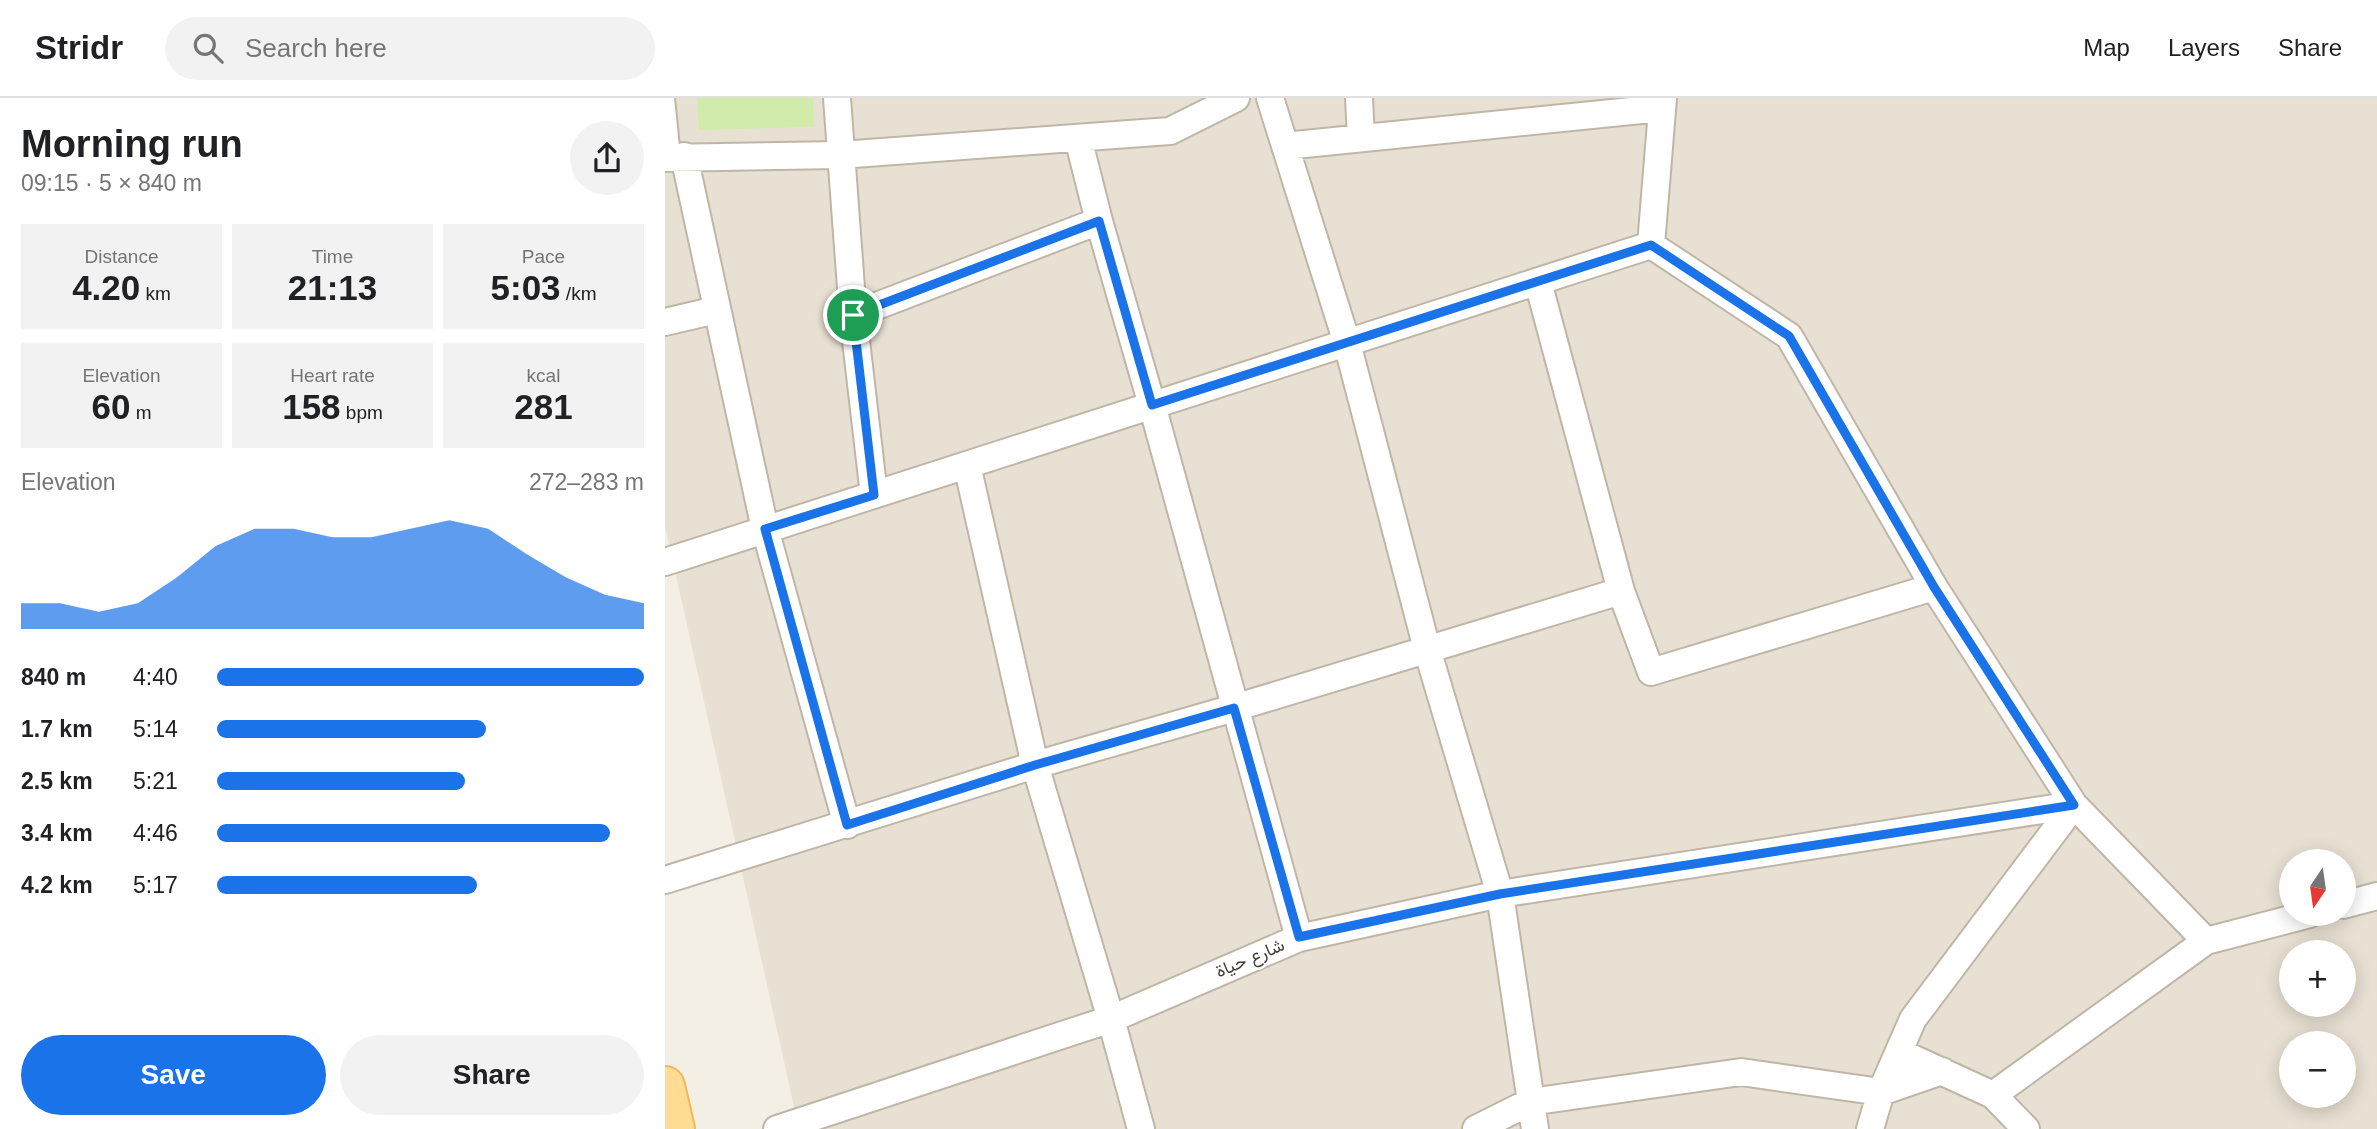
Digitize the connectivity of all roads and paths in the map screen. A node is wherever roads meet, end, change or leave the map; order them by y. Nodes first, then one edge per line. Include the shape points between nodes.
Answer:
1 (667, 98) edge
2 (837, 98) edge
3 (1236, 98) edge
4 (1270, 98) edge
5 (1359, 98) edge
6 (1662, 103) edge
7 (1078, 138) junction
8 (1361, 138) junction
9 (1285, 146) junction
10 (840, 155) junction
11 (674, 157) edge
12 (1099, 221) junction
13 (1651, 245) junction
14 (1538, 282) junction
15 (716, 310) junction
16 (853, 315) junction
17 (665, 322) edge
18 (1347, 343) junction
19 (1152, 405) junction
20 (967, 465) junction
21 (874, 495) junction
22 (765, 529) junction
23 (665, 562) edge
24 (1934, 587) junction
25 (1621, 591) junction
26 (1427, 649) junction
27 (1234, 708) junction
28 (1035, 765) junction
29 (2074, 805) junction
30 (847, 825) junction
31 (665, 880) edge
32 (1500, 894) junction
33 (2377, 896) edge
34 (2356, 902) edge
35 (2279, 922) edge
36 (1299, 937) junction
37 (2206, 941) junction
38 (1111, 1019) junction
39 (1899, 1052) junction
40 (1942, 1071) junction
41 (665, 1086) edge
42 (1881, 1092) junction
43 (1993, 1095) junction
44 (1529, 1102) junction
45 (675, 1129) edge
46 (777, 1129) edge
47 (1141, 1129) edge
48 (1476, 1129) edge
49 (1535, 1129) edge
50 (1870, 1129) edge
51 (2026, 1129) edge

1 - 11 lane
2 - 10 street
3 - 7 street via 1171,131
4 - 9 street
5 - 8 street
6 - 8 street
6 - 13 street
7 - 10 street
7 - 12 street
8 - 9 street
9 - 18 street
10 - 11 street
10 - 16 street
11 - 15 street
12 - 16 street
12 - 19 street
13 - 14 street
13 - 24 street via 1789,336
14 - 18 street
14 - 25 street
15 - 17 street
15 - 22 street
16 - 21 street
18 - 19 street
18 - 26 street
19 - 20 street
19 - 27 street
20 - 21 street
20 - 28 street
21 - 22 street
22 - 23 street
22 - 30 street
24 - 25 street via 1651,672
24 - 29 street
25 - 26 street
26 - 27 street
26 - 32 street
27 - 28 street
27 - 36 street
28 - 30 street
28 - 38 street
29 - 32 street, شارع حياة
29 - 37 street
29 - 39 street via 1913,1019
30 - 31 street
32 - 36 street, شارع حياة
32 - 44 street
33 - 34 street
35 - 37 street
36 - 38 street, شارع حياة
37 - 43 street
38 - 46 street, شارع حياة
38 - 47 street
39 - 40 street
39 - 42 street
40 - 42 street
40 - 43 street
41 - 45 main road
42 - 44 street via 1741,1072
42 - 50 street
43 - 51 street
44 - 48 street
44 - 49 street

